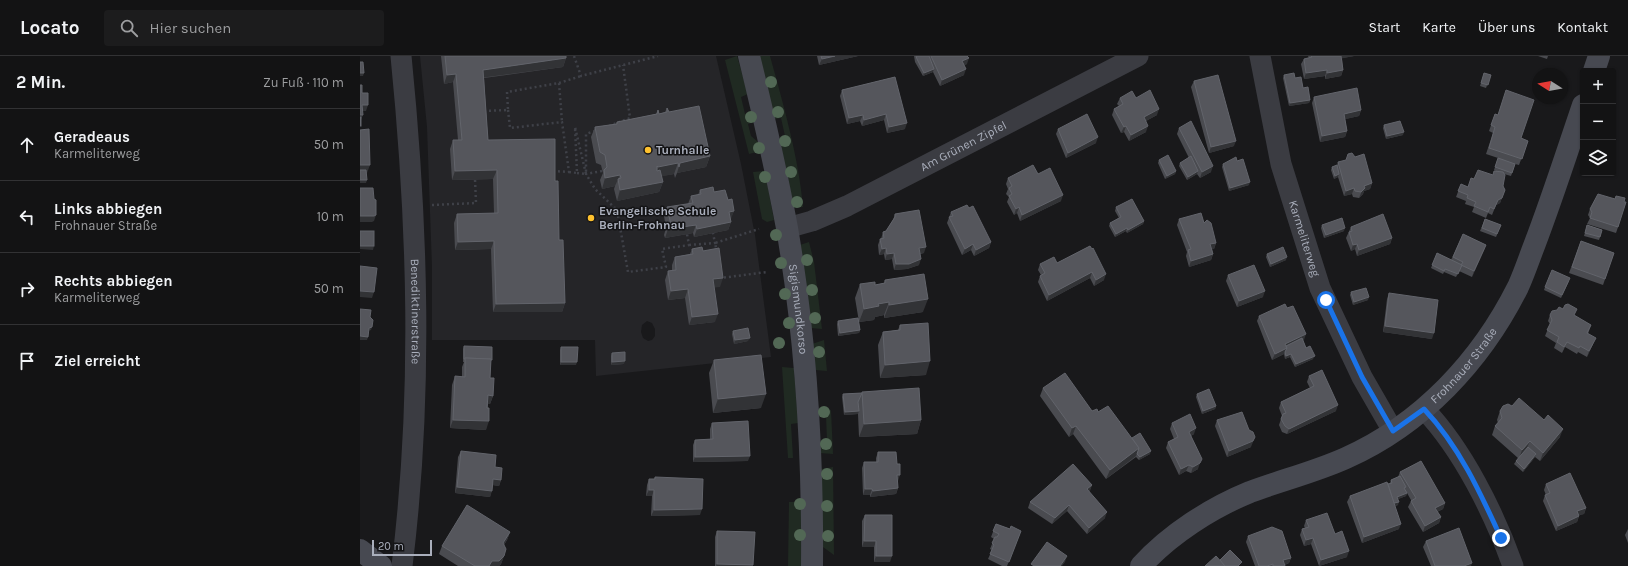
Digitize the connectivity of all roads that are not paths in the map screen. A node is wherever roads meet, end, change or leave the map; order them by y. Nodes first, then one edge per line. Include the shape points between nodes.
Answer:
1 (401, 56) edge
2 (749, 56) edge
3 (1138, 56) edge
4 (1260, 56) edge
5 (1599, 56) edge
6 (1595, 68) edge
7 (1580, 114) edge
8 (787, 228) junction
9 (1424, 409) junction
10 (1393, 431) junction
11 (360, 550) edge
12 (382, 566) edge
13 (402, 566) edge
14 (812, 566) edge
15 (1142, 566) edge
16 (1513, 566) edge

1 - 13 street, Benediktinerstraße via 411,154 417,329 414,430
2 - 8 street, Sigismundkorso
3 - 8 street, Am Grünen Zipfel via 847,206 812,221
4 - 10 street, Karmeliterweg via 1281,164 1320,288 1362,377
5 - 6 street
7 - 9 street, Frohnauer Straße via 1550,204 1518,286 1489,336 1466,368
8 - 14 street, Sigismundkorso via 802,336 808,406 812,469
9 - 10 street, Frohnauer Straße
9 - 16 street via 1448,438 1482,496
10 - 15 street, Frohnauer Straße via 1375,444 1346,458 1250,492 1208,513 1175,536
11 - 12 street

